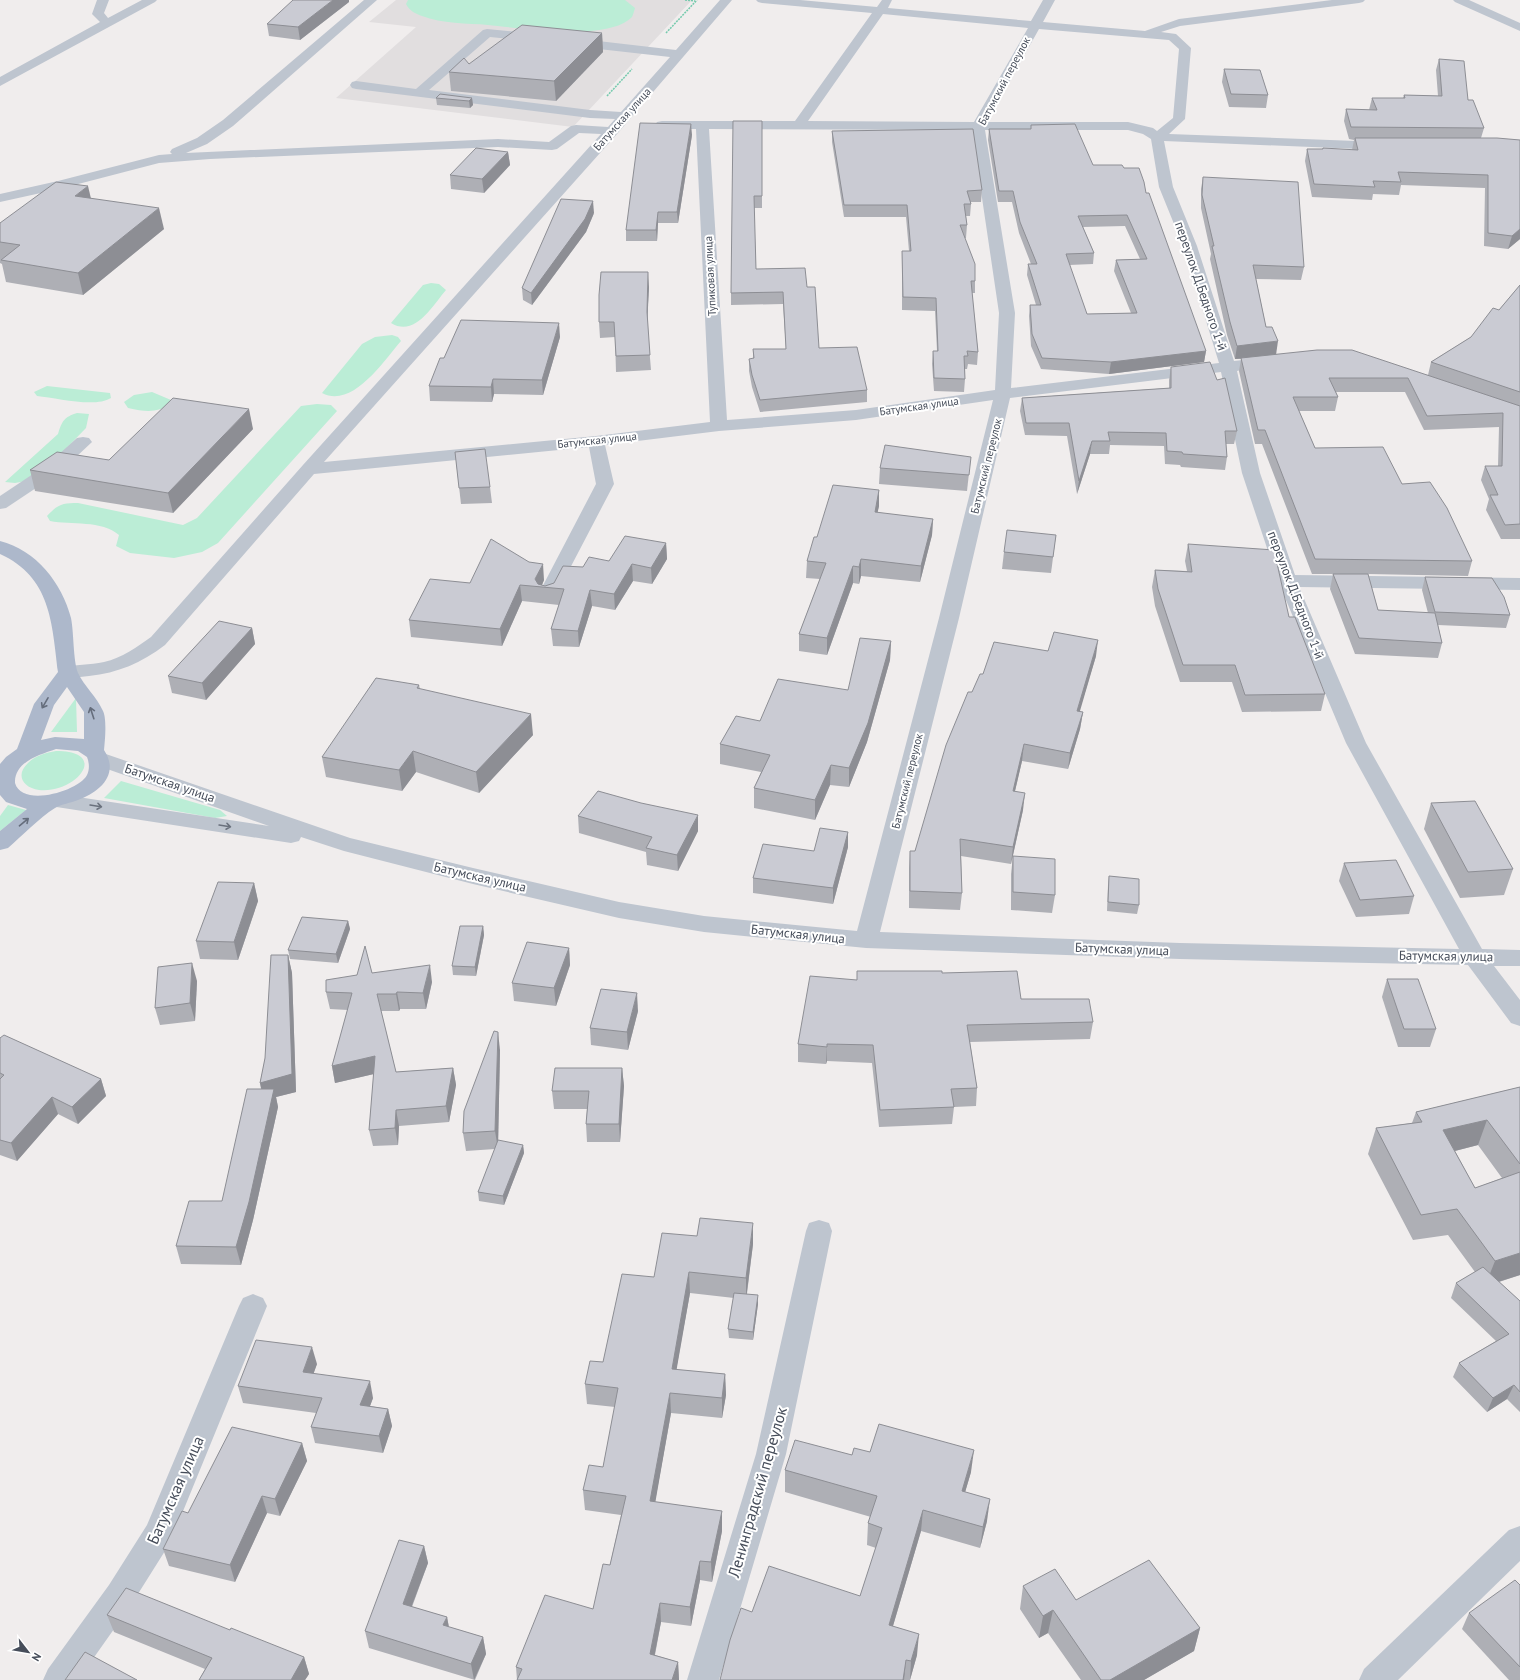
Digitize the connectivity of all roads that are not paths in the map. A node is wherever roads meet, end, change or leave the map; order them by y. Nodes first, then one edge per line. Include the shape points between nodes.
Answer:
1 (103, 0) edge
2 (152, 0) edge
3 (371, 0) edge
4 (726, 0) edge
5 (762, 0) edge
6 (888, 0) edge
7 (1049, 0) edge
8 (1359, 0) edge
9 (1459, 0) edge
10 (880, 11) junction
11 (106, 23) junction
12 (1035, 25) junction
13 (1520, 27) edge
14 (1142, 34) junction
15 (678, 54) junction
16 (0, 82) edge
17 (356, 86) dead end
18 (418, 93) junction
19 (622, 124) junction
20 (649, 124) edge
21 (702, 126) junction
22 (798, 126) junction
23 (978, 126) junction
24 (1157, 136) junction
25 (1398, 146) edge
26 (159, 159) junction
27 (0, 198) edge
28 (1260, 363) edge
29 (1228, 366) junction
30 (1003, 394) junction
31 (719, 426) junction
32 (596, 441) junction
33 (83, 442) dead end
34 (309, 469) junction
35 (0, 504) edge
36 (0, 547) edge
37 (1287, 581) junction
38 (1520, 584) edge
39 (547, 595) edge
40 (68, 672) junction
41 (26, 752) junction
42 (97, 755) junction
43 (3, 791) edge
44 (53, 801) junction
45 (0, 843) edge
46 (344, 844) junction
47 (866, 940) junction
48 (1475, 957) junction
49 (1520, 958) edge
50 (1520, 1017) edge
51 (819, 1231) dead end
52 (253, 1306) dead end
53 (1520, 1540) edge
54 (1380, 1679) edge
55 (59, 1680) edge
56 (703, 1680) edge

1 - 11 street via 98,14
2 - 11 street
3 - 26 street via 228,123 202,141
4 - 15 street, Батумская улица
5 - 10 street
6 - 10 street
7 - 12 street, Батумский переулок
8 - 14 street via 1179,23
9 - 13 street
10 - 12 street
10 - 22 street
11 - 16 street
12 - 14 street
12 - 23 street, Батумский переулок
14 - 24 street via 1172,37 1185,48 1179,119
15 - 18 street via 487,33
15 - 19 street, Батумская улица
17 - 18 street
18 - 19 street
19 - 26 street via 576,129 552,146 498,143
19 - 34 street, Батумская улица
20 - 21 street
21 - 22 street
21 - 31 street, Тупиковая улица
22 - 23 street
23 - 24 street via 1128,126 1148,130
23 - 30 street, Батумский переулок via 1006,313
24 - 25 street
24 - 29 street, переулок Д.Бедного 1-й via 1166,187 1190,246
26 - 27 street via 59,186
28 - 29 street, Батумская улица
29 - 30 street, Батумская улица
29 - 37 street, переулок Д.Бедного 1-й via 1251,473
30 - 31 street, Батумская улица via 856,415
30 - 47 street, Батумский переулок via 949,618
31 - 32 street, Батумская улица
32 - 34 street, Батумская улица
32 - 39 street via 605,484
33 - 35 street via 54,468
34 - 40 street, Батумская улица via 158,641 140,655 120,665
36 - 40 main road via 20,556 38,572 51,591 61,618
37 - 38 street
37 - 48 street, переулок Д.Бедного 1-й via 1356,743
40 -> 41 main road via 44,704
42 -> 40 main road via 94,712
41 - 42 main road via 63,743 84,746
41 - 43 main road via 7,770 3,779
42 - 44 main road via 101,767 92,783 71,796
42 - 46 street, Батумская улица
43 - 44 main road via 21,800
45 -> 44 main road
44 -> 46 street
46 - 47 street, Батумская улица via 619,910 704,924
47 - 48 street, Батумская улица via 1180,951
48 - 49 street, Батумская улица
48 - 50 street, переулок Д.Бедного 1-й
51 - 56 street, Ленинградский переулок via 771,1454
52 - 55 street, Батумская улица via 159,1533 120,1595
53 - 54 street

